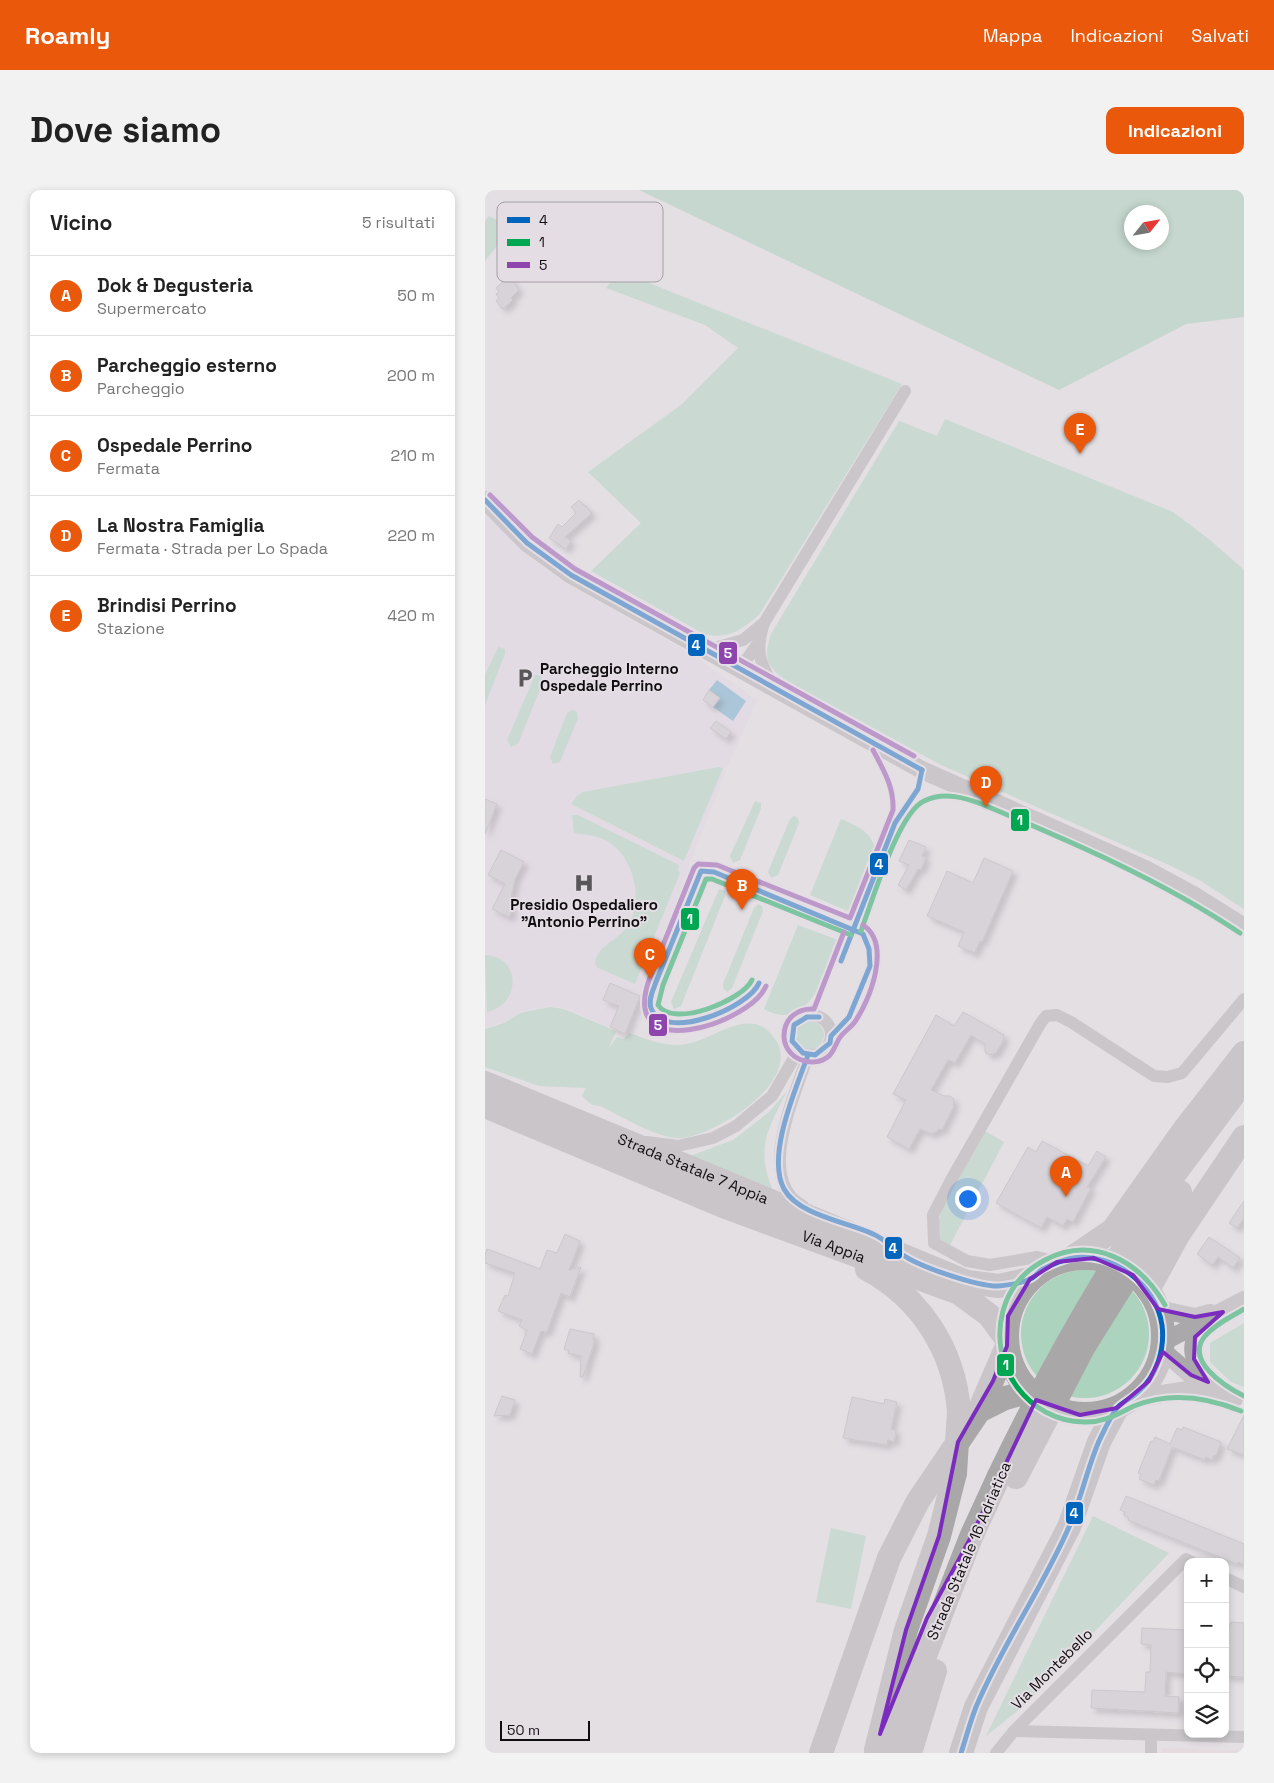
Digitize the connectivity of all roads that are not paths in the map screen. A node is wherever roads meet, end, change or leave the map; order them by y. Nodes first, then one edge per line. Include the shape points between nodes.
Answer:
1 (905, 391) dead end
2 (485, 500) edge
3 (764, 623) junction
4 (743, 640) junction
5 (758, 643) junction
6 (707, 650) junction
7 (736, 666) junction
8 (775, 688) junction
9 (1244, 928) edge
10 (1244, 999) edge
11 (1244, 1053) edge
12 (1244, 1081) edge
13 (485, 1083) edge
14 (485, 1106) edge
15 (1244, 1106) edge
16 (618, 1137) junction
17 (1244, 1137) edge
18 (1174, 1187) junction
19 (786, 1231) junction
20 (902, 1255) junction
21 (1065, 1260) junction
22 (1030, 1279) junction
23 (1153, 1300) junction
24 (1244, 1300) edge
25 (1223, 1312) junction
26 (1006, 1342) junction
27 (1162, 1346) junction
28 (1208, 1382) junction
29 (1029, 1392) junction
30 (1239, 1402) edge
31 (1124, 1404) junction
32 (969, 1411) junction
33 (1006, 1478) junction
34 (1184, 1560) edge
35 (1229, 1580) edge
36 (1244, 1587) edge
37 (1014, 1730) junction
38 (1151, 1735) junction
39 (1244, 1737) edge
40 (882, 1747) edge
41 (821, 1753) edge
42 (911, 1753) edge
43 (961, 1753) edge
44 (996, 1753) edge
45 (1151, 1753) edge

1 - 3 street
2 - 6 street via 547,560
3 - 4 street
3 - 5 street
4 - 6 street
4 - 7 street
5 - 7 street via 747,659
5 - 8 street via 764,670
6 - 7 street
7 - 8 street
8 - 9 street via 922,770 1145,869
10 - 21 street via 1182,1073 1168,1077 1154,1076 1057,1015 1046,1016 1039,1024 933,1216 934,1243 967,1261 982,1264 1037,1257
11 - 21 highway via 1113,1230
12 - 18 highway, Strada Statale 16 Adriatica
13 - 16 highway, Strada Statale 7 Appia
14 - 19 highway, Strada Statale 7 Appia
15 - 18 highway, Strada Statale 16 Adriatica
16 - 20 highway, Strada Statale 7 Appia
16 - 20 street via 678,1146 713,1138 736,1126 772,1096 803,1053 779,1159 783,1184 793,1200 875,1235 895,1246
17 - 23 highway via 1183,1227
18 - 33 highway, Strada Statale 16 Adriatica, bridge
19 - 26 highway, Via Appia via 959,1293 989,1315
19 - 32 highway via 878,1275 911,1303 935,1332
20 - 22 highway, Strada Statale 7 Appia via 975,1284 999,1286
21 - 22 highway
21 - 23 highway via 1094,1258 1115,1264 1133,1275
22 - 26 highway via 1008,1316
23 - 25 street via 1195,1317
23 - 27 highway via 1162,1325
24 - 25 street
25 - 27 street
25 - 28 street via 1195,1337 1194,1360
26 - 29 highway via 1014,1371
26 - 32 highway
27 - 28 street via 1191,1375
27 - 31 highway via 1149,1381
28 - 30 street
29 - 31 highway via 1061,1412 1080,1415 1099,1414
29 - 32 highway
30 - 31 street via 1187,1390
31 - 43 highway via 1099,1442 1069,1527 976,1708
32 - 40 highway, bridge via 939,1536 906,1630
32 - 41 highway via 889,1558
33 - 40 highway, Strada Statale 16 Adriatica via 971,1537 895,1733
33 - 42 highway, Strada Statale 16 Adriatica via 987,1537 932,1678
34 - 37 street, Via Montebello
35 - 36 street
37 - 38 street, Via Montebello
37 - 44 street
38 - 39 street, Via Montebello
38 - 45 street

